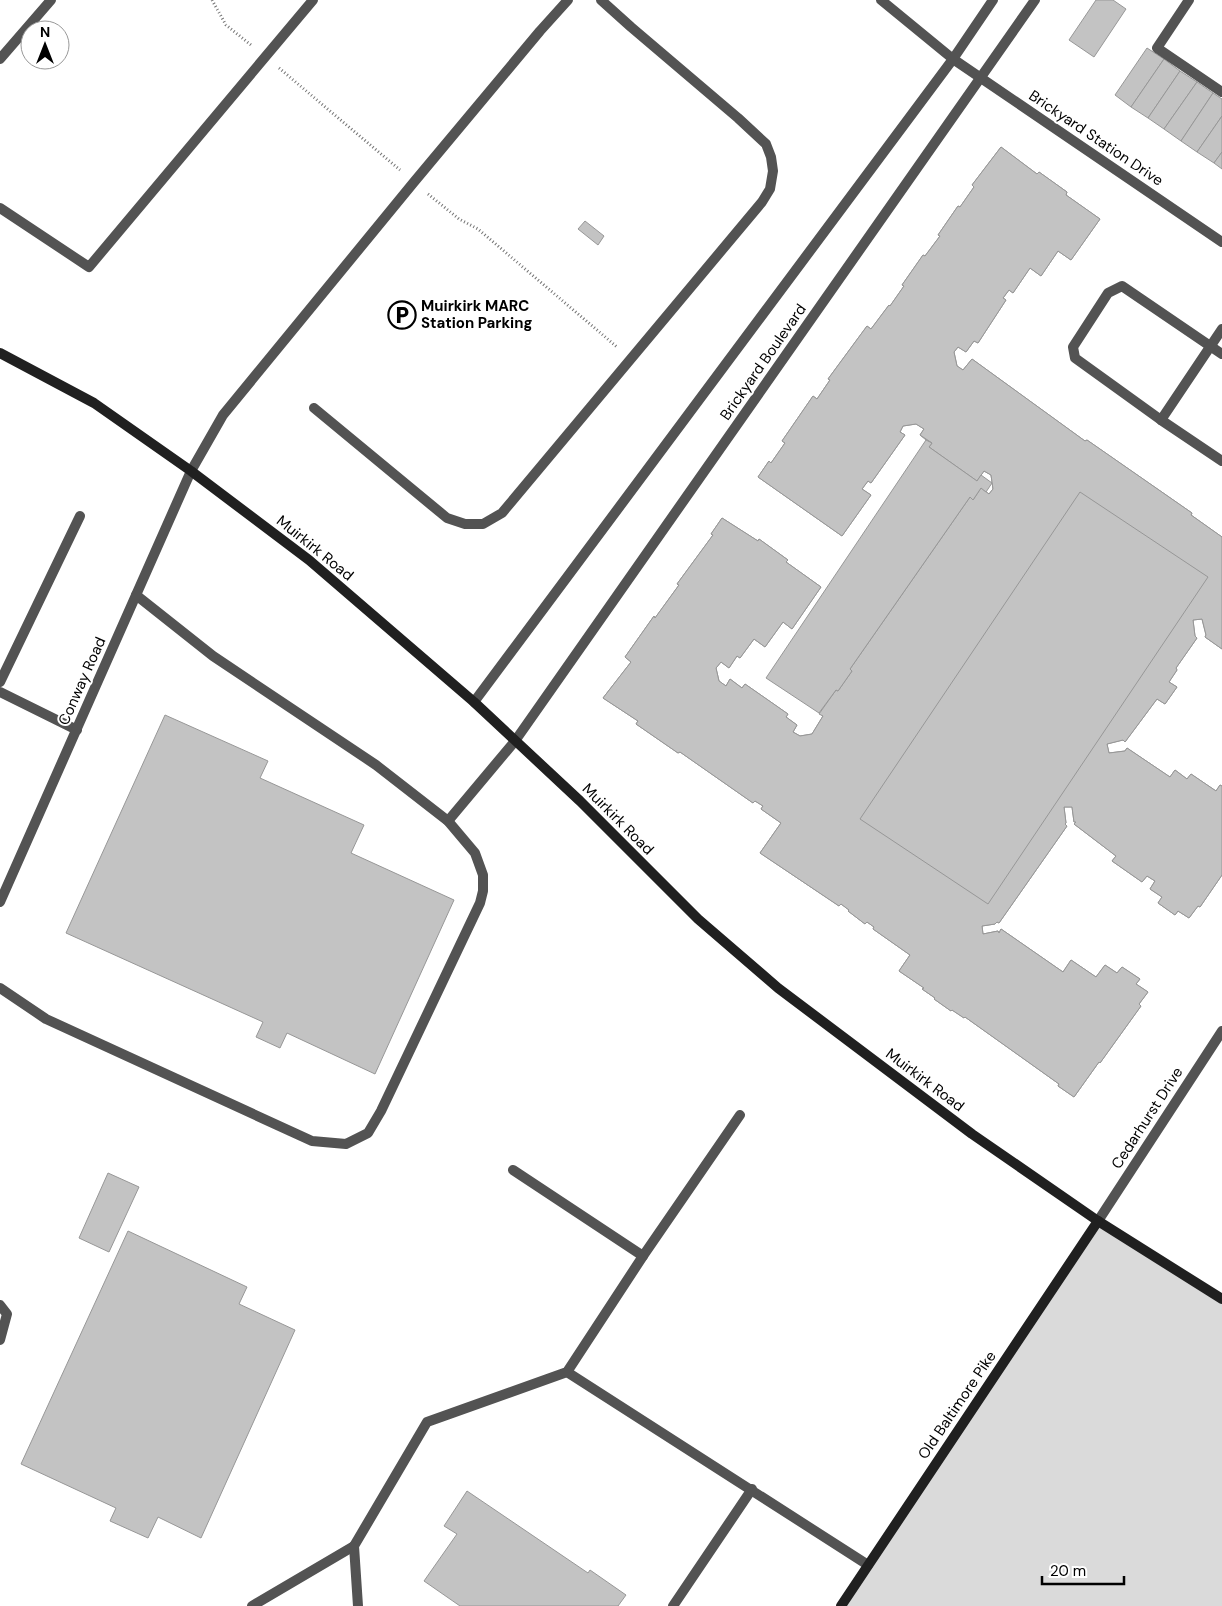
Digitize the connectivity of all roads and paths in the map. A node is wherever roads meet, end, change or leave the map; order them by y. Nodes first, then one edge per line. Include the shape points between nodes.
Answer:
1 (51, 0) edge
2 (313, 0) edge
3 (568, 0) edge
4 (601, 0) edge
5 (881, 0) edge
6 (993, 0) edge
7 (1035, 0) edge
8 (1188, 0) edge
9 (0, 59) edge
10 (953, 59) junction
11 (981, 78) junction
12 (1222, 92) edge
13 (0, 208) edge
14 (1222, 242) edge
15 (1222, 329) edge
16 (1210, 346) junction
17 (0, 353) edge
18 (1222, 354) edge
19 (314, 408) dead end
20 (1161, 420) junction
21 (1222, 461) edge
22 (191, 471) junction
23 (80, 516) dead end
24 (136, 595) junction
25 (0, 682) edge
26 (0, 692) edge
27 (474, 702) junction
28 (77, 730) junction
29 (515, 741) junction
30 (448, 821) junction
31 (0, 902) edge
32 (0, 988) edge
33 (1222, 1031) edge
34 (740, 1115) dead end
35 (513, 1170) dead end
36 (1098, 1221) junction
37 (643, 1256) junction
38 (1222, 1299) edge
39 (0, 1305) edge
40 (0, 1340) edge
41 (567, 1372) junction
42 (752, 1489) junction
43 (354, 1546) junction
44 (868, 1565) junction
45 (252, 1606) edge
46 (358, 1606) edge
47 (673, 1606) edge
48 (841, 1606) edge

1 - 9 street
2 - 13 street via 89,267
3 - 22 street, Conway Road via 223,415
4 - 19 street via 766,144 774,170 770,189 762,202 502,513 483,524 465,524 447,518
5 - 10 street, Brickyard Station Drive
6 - 10 street, Brickyard Boulevard
7 - 11 street, Brickyard Boulevard
8 - 12 street via 1157,48
10 - 11 street, Brickyard Station Drive
10 - 27 street, Brickyard Boulevard
11 - 14 street, Brickyard Station Drive
11 - 29 street, Brickyard Boulevard
15 - 16 street
16 - 18 street
16 - 20 street
16 - 20 street via 1122,286 1108,293 1072,347 1075,358
17 - 22 main road, Muirkirk Road via 94,403
20 - 21 street
22 - 24 street, Conway Road
22 - 27 main road, Muirkirk Road via 309,560
23 - 25 street
24 - 28 street, Conway Road
24 - 30 street via 214,656 376,765
26 - 28 street
27 - 29 main road, Muirkirk Road
28 - 31 street, Conway Road
29 - 30 street, Brickyard Boulevard
29 - 36 main road, Muirkirk Road via 698,920 778,988 972,1134
30 - 32 street via 475,853 483,875 480,903 381,1111 368,1132 346,1144 312,1141 46,1019
33 - 36 street, Cedarhurst Drive
34 - 37 street
35 - 37 street
36 - 38 main road, Muirkirk Road
36 - 44 main road, Old Baltimore Pike
37 - 41 street
39 - 40 street via 7,1314
41 - 42 street
41 - 43 street via 427,1422
42 - 44 street
42 - 47 street
43 - 45 street
43 - 46 street
44 - 48 main road, Old Baltimore Pike

